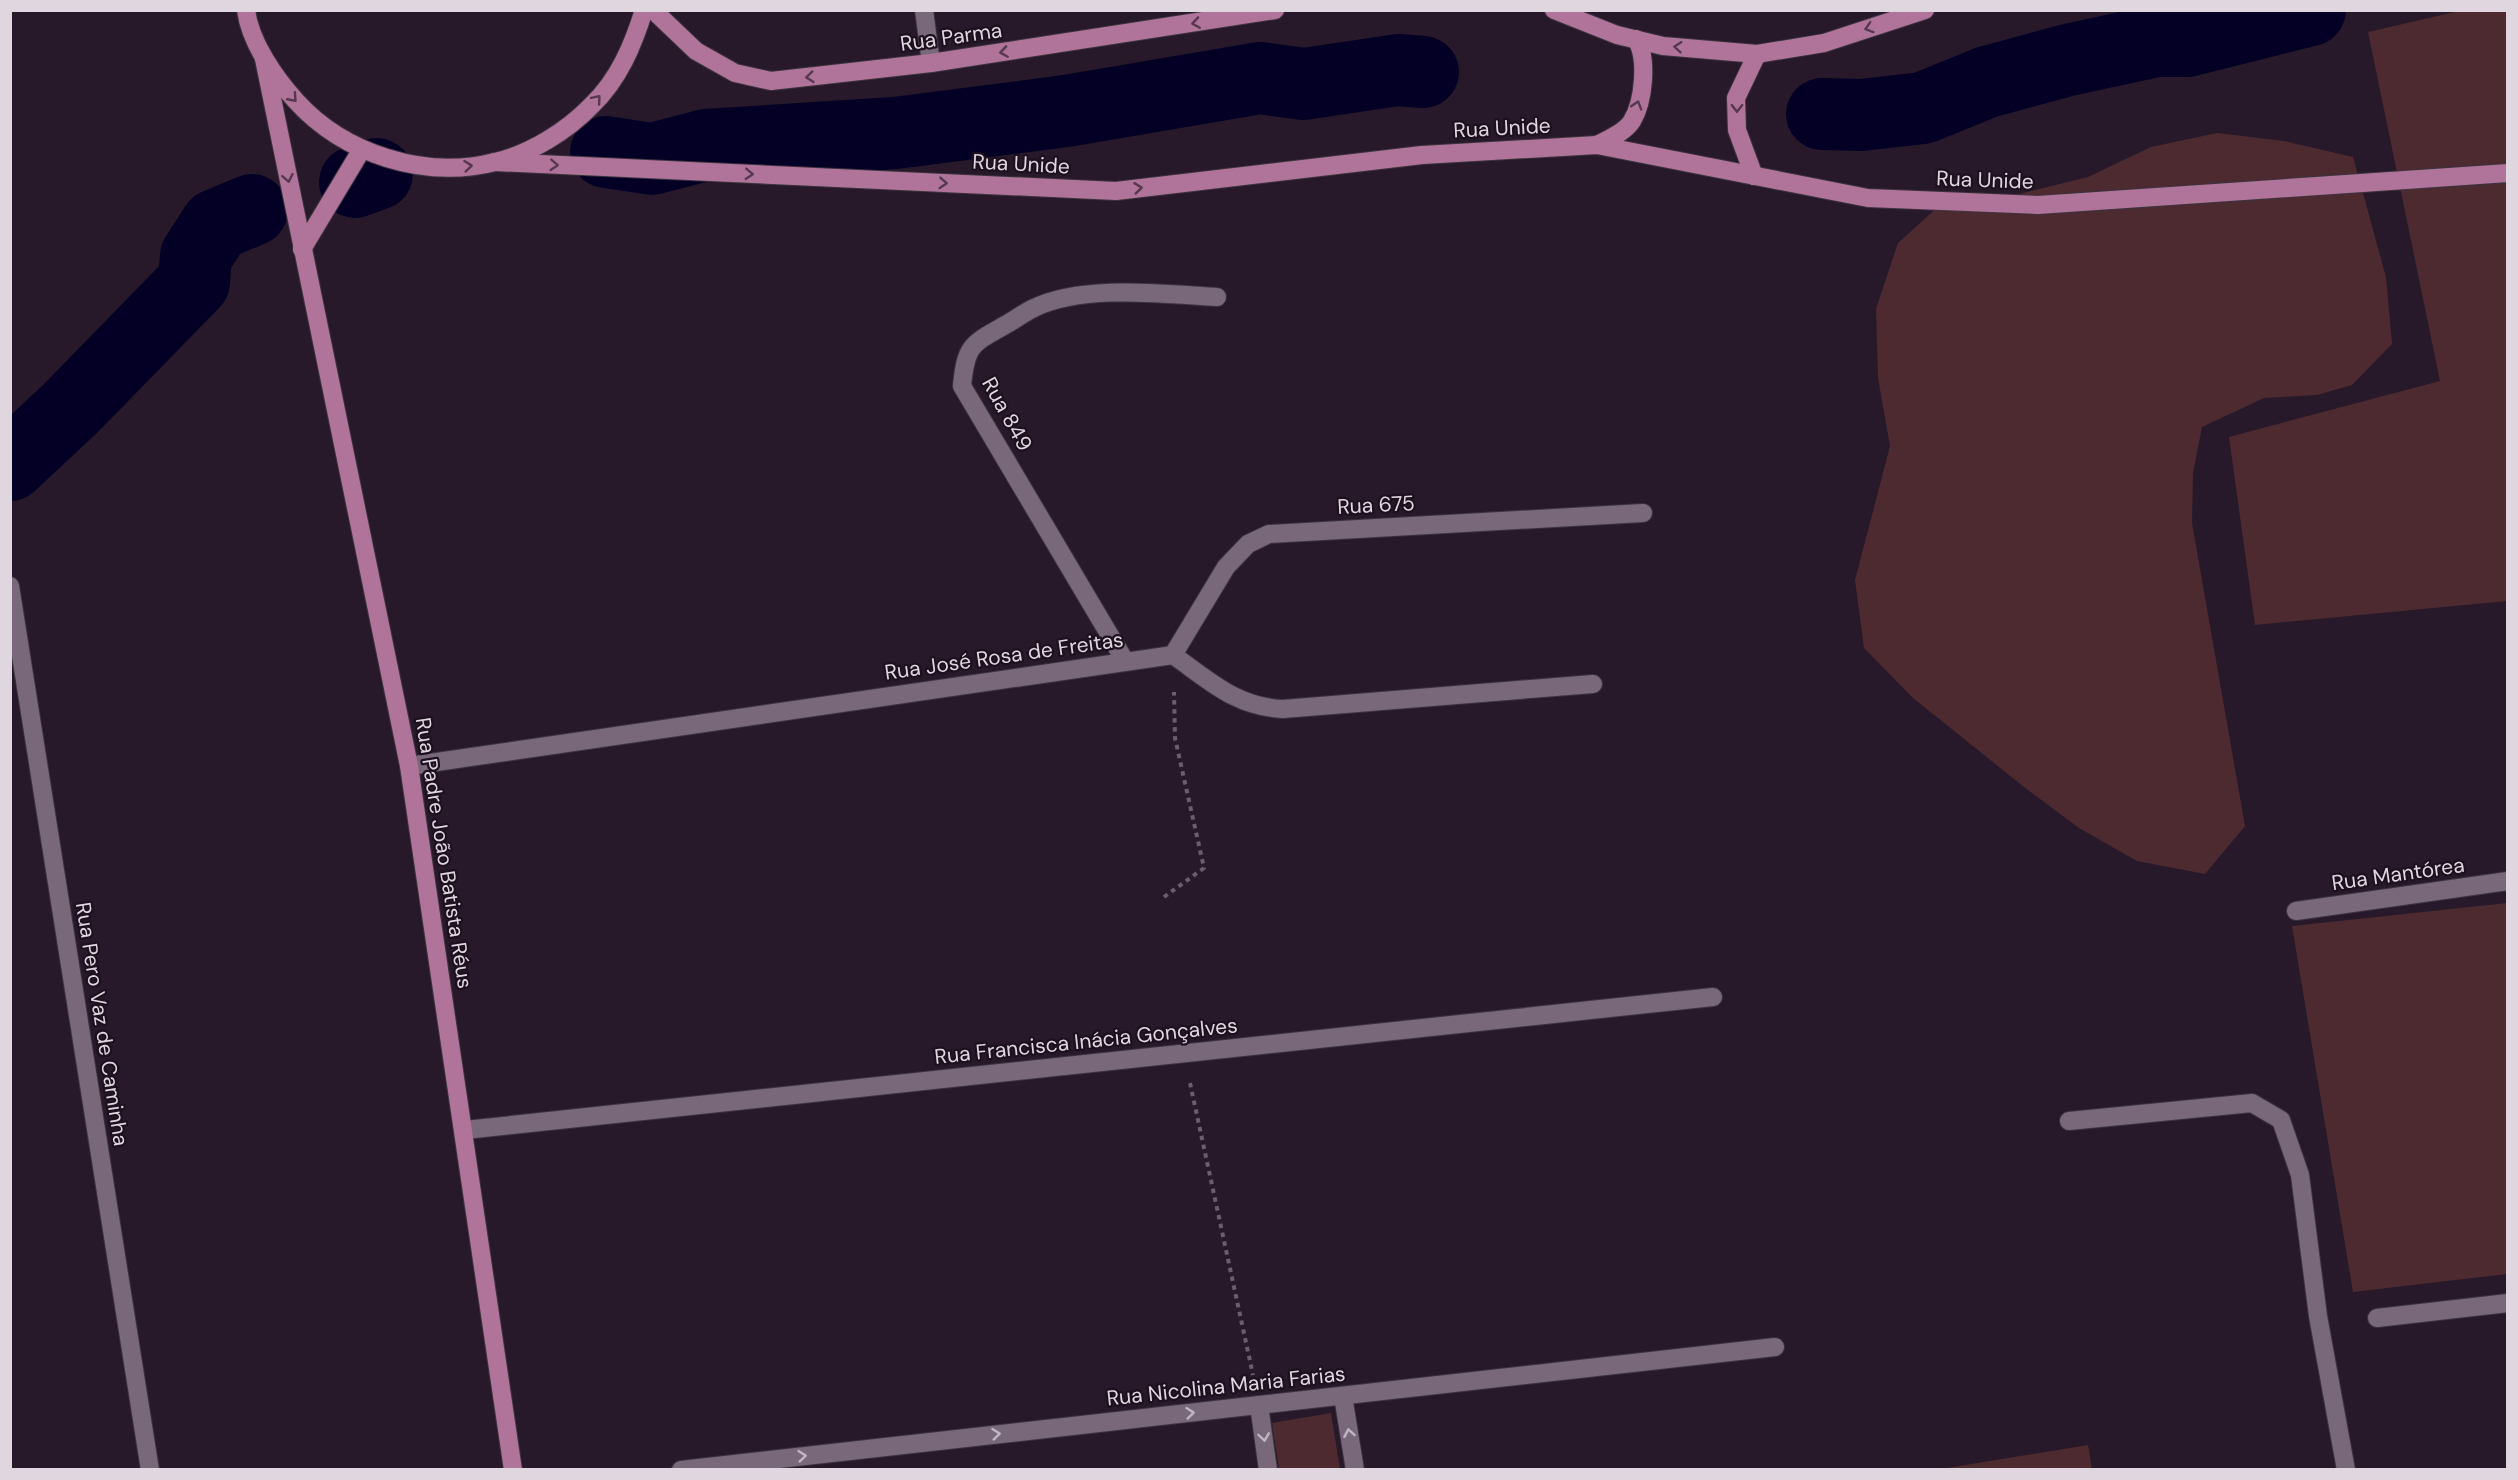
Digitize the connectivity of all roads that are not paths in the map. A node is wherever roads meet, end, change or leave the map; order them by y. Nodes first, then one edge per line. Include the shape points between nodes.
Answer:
1 (246, 10) edge
2 (644, 10) edge
3 (653, 10) edge
4 (924, 10) edge
5 (1275, 10) edge
6 (1554, 10) edge
7 (1925, 10) edge
8 (1636, 39) junction
9 (1757, 54) junction
10 (264, 59) junction
11 (932, 63) junction
12 (1597, 145) junction
13 (362, 149) junction
14 (495, 162) junction
15 (2508, 173) edge
16 (1754, 176) junction
17 (302, 249) junction
18 (1217, 297) dead end
19 (1643, 513) dead end
20 (10, 586) edge
21 (1173, 655) junction
22 (1125, 661) junction
23 (1593, 684) dead end
24 (409, 766) junction
25 (2508, 881) edge
26 (2296, 911) dead end
27 (1713, 998) dead end
28 (2069, 1121) dead end
29 (465, 1130) junction
30 (2508, 1303) edge
31 (2377, 1317) dead end
32 (1775, 1347) dead end
33 (1343, 1396) junction
34 (1259, 1405) junction
35 (150, 1470) edge
36 (513, 1470) edge
37 (681, 1470) edge
38 (1268, 1470) edge
39 (1355, 1470) edge
40 (2346, 1470) edge

1 - 10 main road
14 -> 2 main road via 564,130 593,105 617,75 635,41
11 -> 3 main road, Rua Parma via 771,81 735,73 696,51
4 - 11 street
5 -> 11 main road, Rua Parma
6 - 8 main road
7 -> 9 main road via 1824,43
9 -> 8 main road via 1663,46
12 -> 8 main road via 1632,121 1644,67 1642,49
9 -> 16 main road via 1736,98 1737,130
10 -> 13 main road via 306,112 332,133
10 -> 17 main road, Rua Padre João Batista Réus
14 -> 12 main road, Rua Unide via 1116,191 1422,155
12 - 16 main road, Rua Unide
13 -> 14 main road via 394,161 428,166
13 - 17 main road
15 - 16 main road, Rua Unide via 2038,205 1868,198
17 - 24 main road, Rua Padre João Batista Réus
18 - 22 street, Rua 849 via 1108,292 1068,298 1036,307 977,341 965,359 962,386
19 - 21 street, Rua 675 via 1269,534 1248,544 1226,567
20 - 35 street, Rua Pero Vaz de Caminha
21 - 22 street, Rua José Rosa de Freitas
21 - 23 street via 1239,700 1261,708
22 - 24 street, Rua José Rosa de Freitas
24 - 29 main road, Rua Padre João Batista Réus
25 - 26 street, Rua Mantórea
27 - 29 street, Rua Francisca Inácia Gonçalves
28 - 40 street via 2252,1104 2281,1120 2300,1175 2318,1316
29 - 36 main road, Rua Padre João Batista Réus
30 - 31 street
32 - 33 street, Rua Nicolina Maria Farias
33 - 34 street, Rua Nicolina Maria Farias
39 -> 33 street
37 -> 34 street, Rua Nicolina Maria Farias
34 -> 38 street

